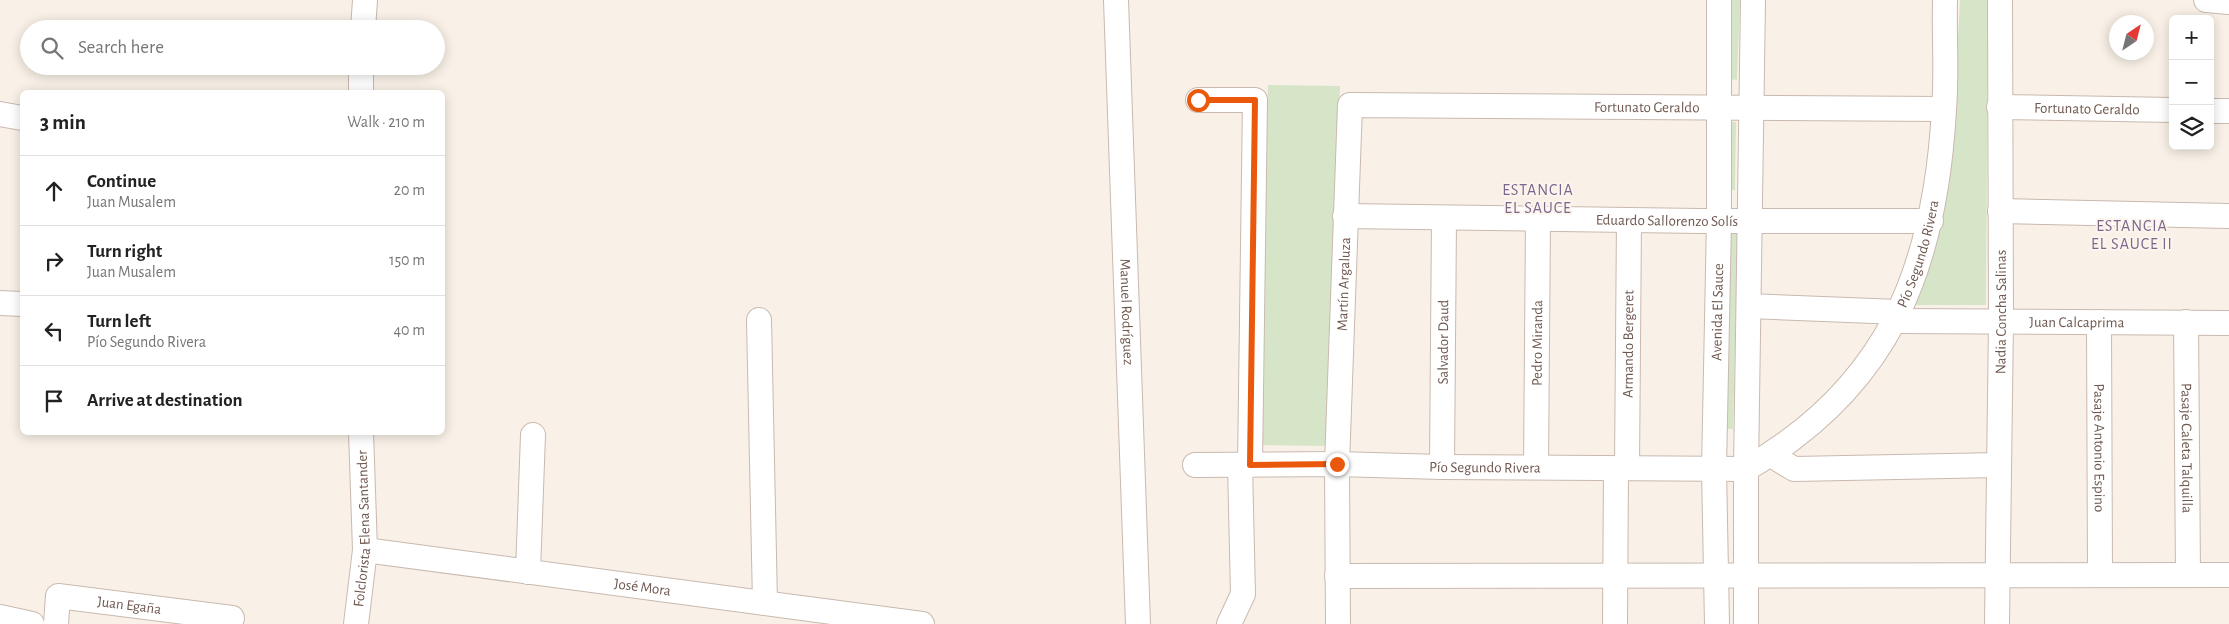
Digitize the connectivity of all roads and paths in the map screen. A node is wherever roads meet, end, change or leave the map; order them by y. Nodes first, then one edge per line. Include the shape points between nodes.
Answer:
1 (365, 0) edge
2 (1116, 0) edge
3 (1719, 0) edge
4 (1752, 0) edge
5 (1945, 0) edge
6 (2000, 0) edge
7 (2206, 0) edge
8 (2229, 2) edge
9 (364, 20) edge
10 (361, 75) edge
11 (360, 90) edge
12 (1198, 100) dead end
13 (1350, 104) joint
14 (1999, 107) junction
15 (1719, 108) junction
16 (1752, 108) junction
17 (1944, 109) junction
18 (2169, 110) edge
19 (2214, 111) edge
20 (2229, 111) edge
21 (0, 114) edge
22 (20, 118) edge
23 (2000, 211) junction
24 (1345, 216) junction
25 (2229, 216) edge
26 (1444, 218) junction
27 (1538, 219) junction
28 (1629, 220) junction
29 (1750, 220) junction
30 (1931, 221) junction
31 (1719, 222) junction
32 (0, 303) edge
33 (20, 304) edge
34 (1749, 306) junction
35 (1897, 317) junction
36 (759, 320) dead end
37 (2001, 321) junction
38 (2099, 322) junction
39 (2186, 322) junction
40 (2229, 323) edge
41 (361, 435) edge
42 (533, 435) dead end
43 (1771, 455) junction
44 (1337, 464) junction
45 (1999, 464) junction
46 (1194, 465) dead end
47 (1245, 465) junction
48 (1442, 467) junction
49 (1536, 467) junction
50 (1622, 468) junction
51 (1746, 469) junction
52 (1714, 470) junction
53 (365, 550) junction
54 (528, 572) junction
55 (1616, 575) junction
56 (1716, 575) junction
57 (1746, 575) junction
58 (1998, 575) junction
59 (2100, 575) junction
60 (2188, 575) junction
61 (2229, 575) edge
62 (1337, 576) junction
63 (765, 603) junction
64 (0, 617) edge
65 (232, 618) dead end
66 (32, 624) edge
67 (56, 624) edge
68 (356, 624) edge
69 (922, 624) edge
70 (1138, 624) edge
71 (1229, 624) edge
72 (1338, 624) edge
73 (1615, 624) edge
74 (1717, 624) edge
75 (1746, 624) edge
76 (1997, 624) edge

1 - 9 street
2 - 70 street, Manuel Rodríguez
3 - 15 street, Avenida El Sauce
4 - 16 street
5 - 17 street, Pío Segundo Rivera
6 - 14 street, Nadia Concha Salinas
7 - 8 street
10 - 11 street
12 - 47 street via 1255,100
13 - 15 street, Fortunato Geraldo
13 - 24 street, Martín Argaluza
14 - 18 street, Fortunato Geraldo
14 - 23 street, Nadia Concha Salinas
15 - 16 street, Fortunato Geraldo
15 - 31 street, Avenida El Sauce
16 - 17 street, Fortunato Geraldo
16 - 29 street
17 - 30 street, Pío Segundo Rivera
19 - 20 street
21 - 22 street
23 - 25 street
23 - 37 street, Nadia Concha Salinas
24 - 26 street, Eduardo Sallorenzo Solís
24 - 44 street, Martín Argaluza
26 - 27 street, Eduardo Sallorenzo Solís
26 - 48 street, Salvador Daud
27 - 28 street, Eduardo Sallorenzo Solís
27 - 49 street, Pedro Miranda
28 - 31 street, Eduardo Sallorenzo Solís
28 - 50 street, Armando Bergeret
29 - 30 street, Eduardo Sallorenzo Solís
29 - 31 street, Eduardo Sallorenzo Solís
29 - 34 street
30 - 35 street, Pío Segundo Rivera via 1918,268
31 - 52 street, Avenida El Sauce
32 - 33 street
34 - 35 street, Juan Calcaprima
34 - 51 street
35 - 37 street, Juan Calcaprima
35 - 43 street, Pío Segundo Rivera via 1865,368 1837,400 1806,430
36 - 63 street
37 - 38 street, Juan Calcaprima
37 - 45 street, Nadia Concha Salinas
38 - 39 street, Juan Calcaprima
38 - 59 street, Pasaje Antonio Espino
39 - 40 street, Juan Calcaprima
39 - 60 street, Pasaje Caleta Talquilla
41 - 53 street, Folclorista Elena Santander
42 - 54 street
43 - 45 street via 1794,469
43 - 51 street, Pío Segundo Rivera
44 - 47 street, Pío Segundo Rivera
44 - 48 street, Pío Segundo Rivera
44 - 62 street, Martín Argaluza
45 - 58 street, Nadia Concha Salinas
46 - 47 street, Pío Segundo Rivera
47 - 71 street via 1243,594
48 - 49 street, Pío Segundo Rivera
49 - 50 street, Pío Segundo Rivera
50 - 52 street, Pío Segundo Rivera
50 - 55 street, Armando Bergeret
51 - 52 street, Pío Segundo Rivera
51 - 57 street
52 - 56 street, Avenida El Sauce
53 - 54 street, José Mora
53 - 68 street, Folclorista Elena Santander
54 - 63 street, José Mora
55 - 56 street
55 - 62 street
55 - 73 street, Armando Bergeret
56 - 57 street
56 - 74 street, Avenida El Sauce
57 - 58 street
57 - 75 street
58 - 59 street
58 - 76 street, Nadia Concha Salinas
59 - 60 street
60 - 61 street
62 - 72 street, Martín Argaluza
63 - 69 street, José Mora
64 - 66 street
65 - 67 street, Juan Egaña via 58,596

